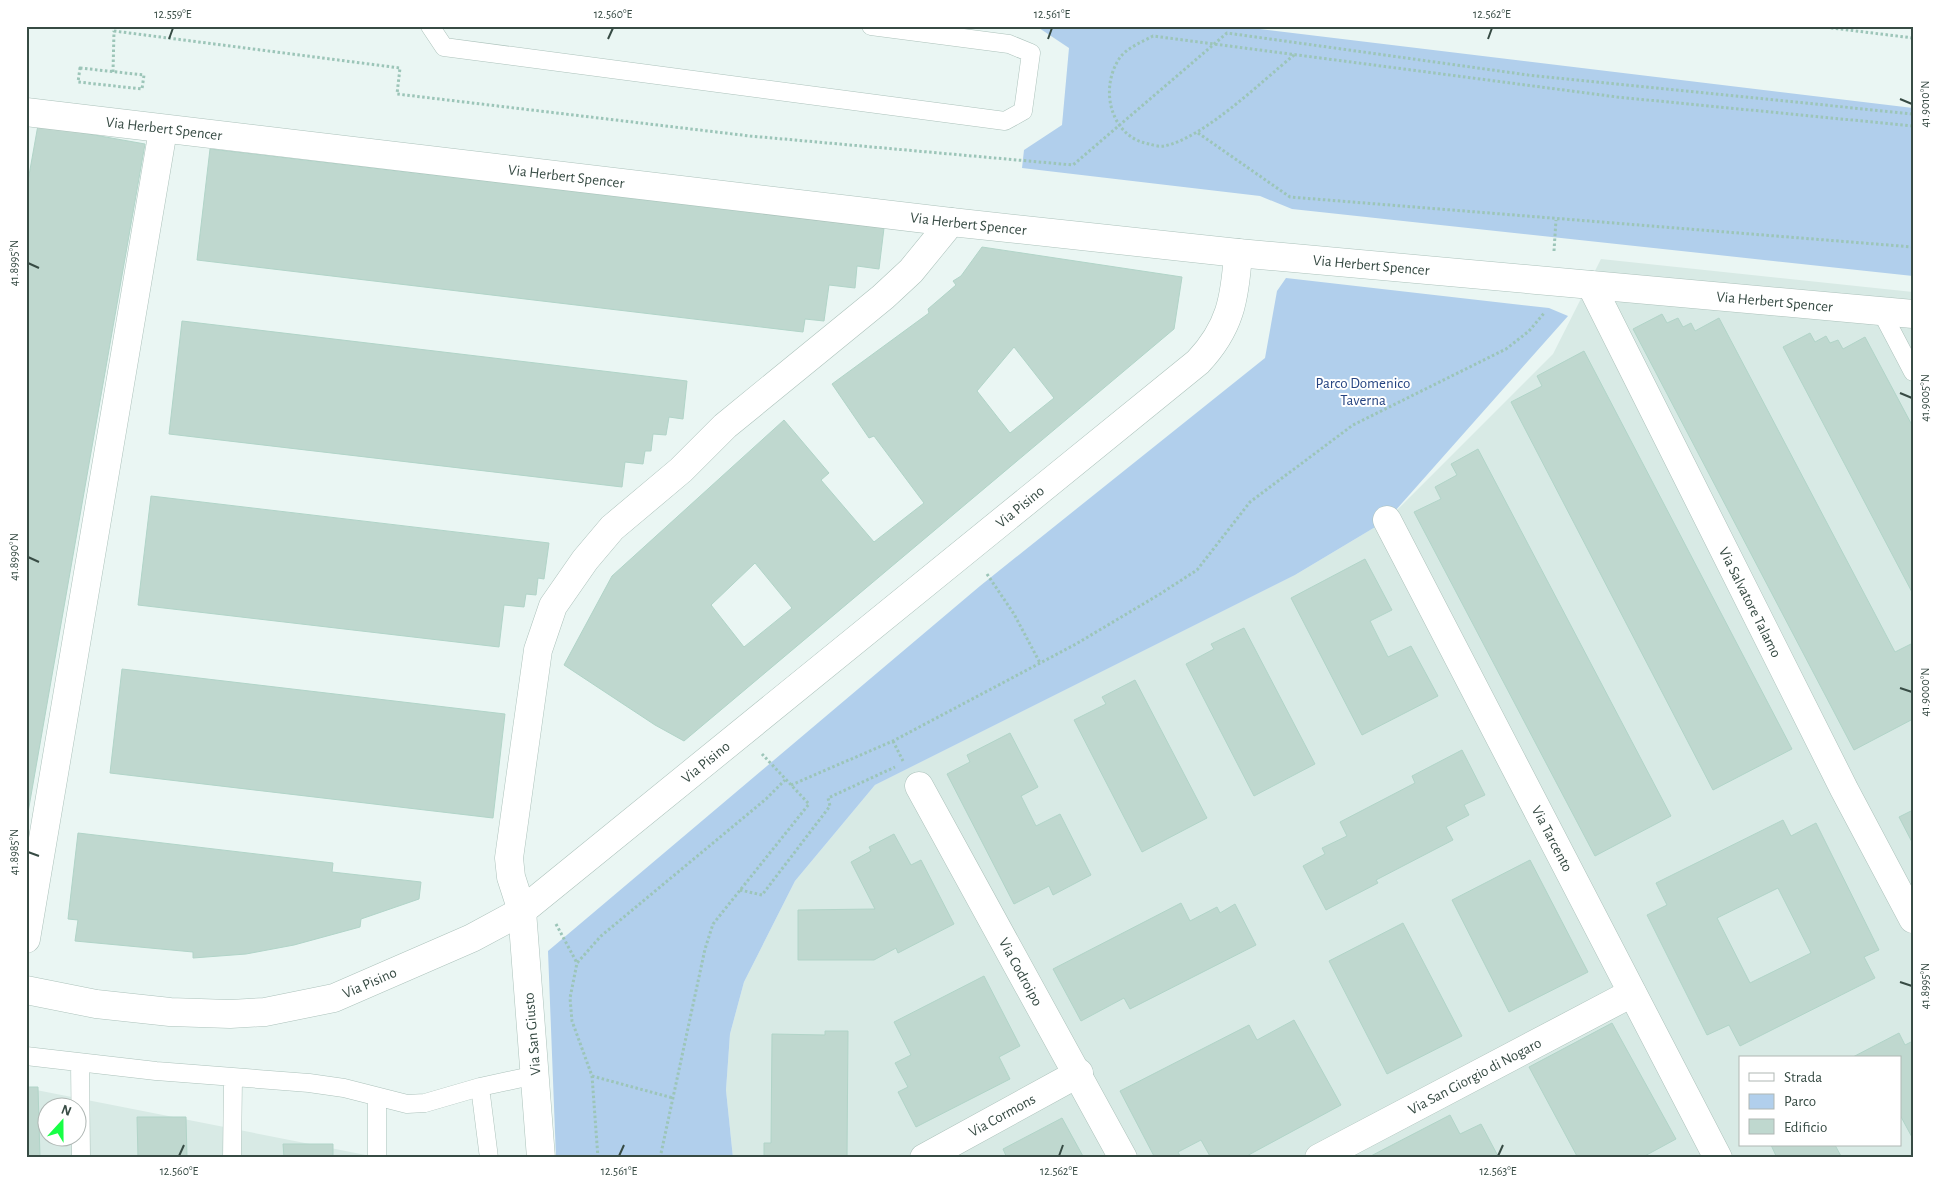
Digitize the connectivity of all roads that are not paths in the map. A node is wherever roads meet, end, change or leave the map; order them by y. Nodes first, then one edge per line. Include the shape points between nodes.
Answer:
1 (430, 26) edge
2 (871, 26) edge
3 (26, 112) edge
4 (163, 130) junction
5 (951, 222) junction
6 (1238, 253) junction
7 (1590, 285) junction
8 (1881, 311) junction
9 (1913, 314) edge
10 (1913, 372) edge
11 (1387, 520) dead end
12 (919, 786) dead end
13 (522, 911) junction
14 (1913, 919) edge
15 (26, 939) edge
16 (26, 990) edge
17 (1632, 993) junction
18 (26, 1056) edge
19 (80, 1063) junction
20 (1079, 1073) junction
21 (536, 1075) junction
22 (233, 1078) junction
23 (480, 1087) junction
24 (377, 1098) junction
25 (81, 1158) edge
26 (232, 1158) edge
27 (377, 1158) edge
28 (489, 1158) edge
29 (541, 1158) edge
30 (924, 1158) edge
31 (1124, 1158) edge
32 (1319, 1158) edge
33 (1718, 1158) edge

1 - 2 lane via 444,46 1005,120 1023,111 1031,53 1009,44
3 - 4 street, Via Herbert Spencer
4 - 5 street, Via Herbert Spencer
4 - 15 street
5 - 6 street, Via Herbert Spencer
5 - 13 street, Via San Giusto via 911,270 883,297 725,426 681,470 612,528 589,554 553,606 538,650 510,845 509,868
6 - 7 street, Via Herbert Spencer
6 - 13 street, Via Pisino via 1231,309 1222,332 1188,372
7 - 8 street, Via Herbert Spencer
7 - 14 street, Via Salvatore Talamo
8 - 9 street, Via Herbert Spencer
8 - 10 lane
11 - 17 street, Via Tarcento
12 - 20 street, Via Codroipo
13 - 16 street, Via Pisino via 464,941 343,995 273,1010 230,1014 170,1012 96,1004
13 - 21 street, Via San Giusto
17 - 32 street, Via San Giorgio di Nogaro
17 - 33 street, Via Tarcento
18 - 19 lane
19 - 22 lane
19 - 25 lane
20 - 30 street, Via Cormons
20 - 31 street, Via Codroipo
21 - 23 lane
21 - 29 street, Via San Giusto
22 - 24 lane via 317,1084
22 - 26 lane
23 - 24 lane via 425,1103 407,1104
23 - 28 lane
24 - 27 lane

